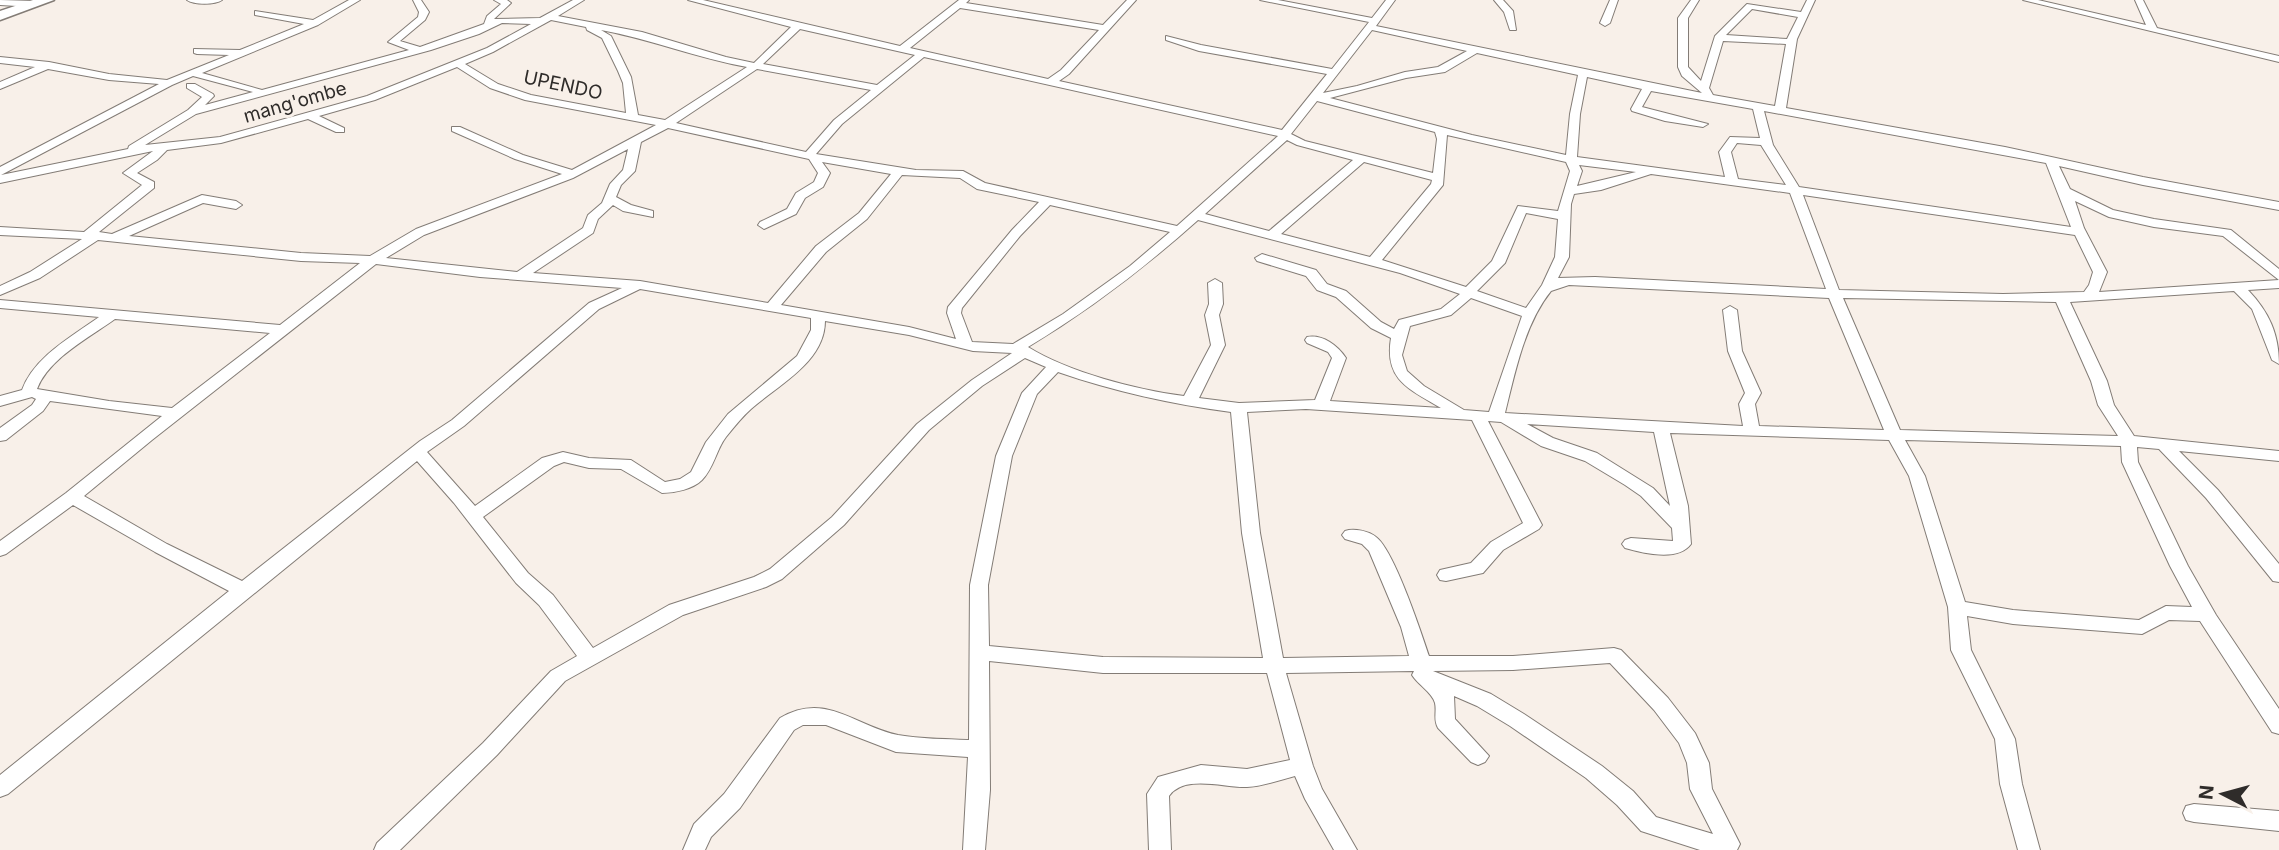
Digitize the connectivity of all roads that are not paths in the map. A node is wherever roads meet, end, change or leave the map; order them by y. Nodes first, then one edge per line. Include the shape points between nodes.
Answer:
1 (191, 0) edge
2 (218, 0) edge
3 (356, 0) edge
4 (417, 0) edge
5 (498, 0) edge
6 (580, 0) edge
7 (692, 0) edge
8 (732, 0) edge
9 (1132, 0) edge
10 (1264, 0) edge
11 (1391, 0) edge
12 (1498, 0) edge
13 (1614, 0) edge
14 (1695, 0) edge
15 (1811, 0) edge
16 (2139, 0) edge
17 (2032, 1) edge
18 (0, 2) edge
19 (41, 2) edge
20 (962, 3) edge
21 (721, 7) junction
22 (258, 13) dead end
23 (1802, 15) junction
24 (0, 16) edge
25 (547, 19) junction
26 (314, 23) junction
27 (1605, 23) dead end
28 (1372, 24) junction
29 (585, 26) junction
30 (798, 26) junction
31 (488, 27) junction
32 (1513, 27) dead end
33 (1104, 28) junction
34 (2153, 30) junction
35 (1169, 38) dead end
36 (1719, 38) junction
37 (1792, 41) junction
38 (902, 48) junction
39 (421, 50) junction
40 (1476, 50) junction
41 (197, 51) dead end
42 (242, 53) junction
43 (923, 53) junction
44 (2279, 59) edge
45 (0, 60) edge
46 (459, 64) junction
47 (49, 65) junction
48 (757, 65) junction
49 (1334, 72) junction
50 (192, 73) junction
51 (1583, 74) junction
52 (209, 78) junction
53 (1050, 82) junction
54 (168, 83) junction
55 (0, 86) edge
56 (191, 86) junction
57 (1648, 87) junction
58 (880, 89) junction
59 (270, 90) junction
60 (1703, 90) junction
61 (1316, 97) junction
62 (1717, 99) junction
63 (131, 103) junction
64 (1758, 106) junction
65 (1780, 110) junction
66 (192, 112) junction
67 (310, 116) junction
68 (634, 117) junction
69 (667, 124) junction
70 (1703, 124) dead end
71 (456, 129) dead end
72 (340, 130) dead end
73 (1440, 130) junction
74 (1284, 134) junction
75 (636, 141) junction
76 (1766, 142) junction
77 (163, 146) junction
78 (121, 154) junction
79 (810, 156) junction
80 (0, 159) edge
81 (1360, 159) junction
82 (1571, 160) junction
83 (21, 161) junction
84 (2051, 161) junction
85 (0, 172) edge
86 (899, 172) junction
87 (1670, 172) junction
88 (573, 174) junction
89 (0, 178) edge
90 (1439, 178) junction
91 (1732, 180) junction
92 (1795, 190) junction
93 (1569, 191) junction
94 (2065, 191) junction
95 (609, 198) junction
96 (1048, 200) junction
97 (236, 205) dead end
98 (2279, 205) edge
99 (649, 214) dead end
100 (1194, 215) junction
101 (1564, 216) junction
102 (764, 225) dead end
103 (1179, 230) junction
104 (0, 231) edge
105 (2080, 232) junction
106 (92, 236) junction
107 (1271, 236) junction
108 (113, 237) junction
109 (1262, 258) dead end
110 (373, 260) junction
111 (1373, 262) junction
112 (520, 276) junction
113 (2279, 276) edge
114 (1215, 283) dead end
115 (2279, 284) edge
116 (640, 285) junction
117 (1548, 286) junction
118 (2264, 286) junction
119 (2238, 287) junction
120 (0, 292) edge
121 (1468, 294) junction
122 (1834, 294) junction
123 (2279, 295) edge
124 (2088, 296) junction
125 (2062, 298) junction
126 (0, 304) edge
127 (773, 306) junction
128 (1730, 310) dead end
129 (818, 314) junction
130 (1531, 315) junction
131 (110, 316) junction
132 (283, 330) junction
133 (2274, 333) edge
134 (1398, 336) junction
135 (1312, 340) dead end
136 (966, 345) junction
137 (1021, 350) junction
138 (2279, 360) edge
139 (1055, 366) junction
140 (39, 394) junction
141 (0, 401) edge
142 (1189, 402) junction
143 (1321, 405) junction
144 (1239, 408) junction
145 (176, 413) junction
146 (1470, 414) junction
147 (1499, 416) junction
148 (1661, 428) junction
149 (1752, 431) junction
150 (1894, 434) junction
151 (0, 436) edge
152 (2129, 441) junction
153 (2163, 444) junction
154 (418, 452) junction
155 (2279, 456) edge
156 (72, 497) junction
157 (473, 516) junction
158 (1681, 527) junction
159 (1350, 534) dead end
160 (1631, 544) dead end
161 (0, 550) edge
162 (1446, 575) dead end
163 (2279, 576) edge
164 (243, 590) junction
165 (1957, 607) junction
166 (2206, 614) junction
167 (978, 652) junction
168 (589, 657) junction
169 (1274, 663) junction
170 (1417, 667) junction
171 (2279, 726) edge
172 (978, 749) junction
173 (1478, 756) dead end
174 (1302, 765) junction
175 (0, 788) edge
176 (2194, 813) dead end
177 (2279, 821) edge
178 (385, 850) edge
179 (694, 850) edge
180 (974, 850) edge
181 (1160, 850) edge
182 (1346, 850) edge
183 (2029, 850) edge

1 - 2 street
3 - 26 street
4 - 39 street via 424,12 422,18 393,42
5 - 31 street via 507,3 490,18
6 - 25 street, mang'ombe
7 - 21 street
8 - 21 street
9 - 33 street
10 - 28 street
11 - 28 street
12 - 32 street
13 - 27 street
14 - 60 street via 1683,19 1683,67
15 - 23 street
16 - 34 street
17 - 34 street
18 - 19 street
19 - 24 highway
20 - 33 street
20 - 38 street
21 - 30 street
22 - 26 street
23 - 36 street via 1750,5
23 - 37 street
25 - 29 street
25 - 31 street via 506,20
25 - 46 street, mang'ombe
26 - 42 street
28 - 40 street
28 - 49 street
29 - 48 street via 638,34
29 - 68 street via 606,36 628,82
30 - 38 street
30 - 48 street
31 - 39 street
33 - 53 street via 1065,72
34 - 44 street
35 - 49 street via 1199,48
36 - 37 street
36 - 60 street
37 - 65 street
38 - 43 street
39 - 59 street
40 - 51 street
40 - 61 street via 1441,70
41 - 42 street
42 - 50 street
43 - 53 street
43 - 58 street
45 - 47 street
46 - 67 street, mang'ombe
46 - 68 street, UPENDO via 494,86 530,98
47 - 54 street
47 - 55 street
48 - 58 street
48 - 69 street
49 - 61 street
50 - 52 street
50 - 54 street
51 - 57 street
51 - 82 street
52 - 56 street
52 - 59 street
53 - 74 street
54 - 63 street
56 - 63 street
56 - 66 street via 209,94
57 - 62 street
57 - 70 street via 1635,107 1639,111
58 - 79 street via 838,122
59 - 66 street
60 - 62 street
61 - 73 street
61 - 74 street
62 - 64 street
63 - 83 street
64 - 65 street
64 - 76 street
65 - 84 street
66 - 78 street
67 - 72 street
67 - 77 street, mang'ombe via 221,140
68 - 69 street, UPENDO
69 - 75 street
69 - 79 street, UPENDO
71 - 88 street
73 - 82 street
73 - 90 street
74 - 81 street
74 - 100 street
75 - 88 street
75 - 95 street via 629,171
76 - 91 street via 1734,139 1725,152
76 - 92 street
77 - 78 street, mang'ombe
77 - 106 street via 129,173 150,186
78 - 89 street, mang'ombe
79 - 86 street, UPENDO
79 - 102 street via 824,173 820,183 800,195 792,213
80 - 83 street
81 - 90 street
81 - 107 street
82 - 87 street
82 - 93 street via 1576,171
83 - 85 street
84 - 94 street
84 - 98 street
86 - 96 street, UPENDO via 963,175 981,186
86 - 127 street via 863,216 821,249
87 - 91 street
87 - 93 street via 1638,174
88 - 110 street via 420,232
90 - 111 street
91 - 92 street
92 - 105 street
92 - 122 street
93 - 101 street
94 - 105 street
94 - 113 street via 2109,213 2227,233
95 - 99 street
95 - 112 street via 591,219 587,232
96 - 103 street, UPENDO
96 - 136 street via 955,307
97 - 108 street via 199,200
100 - 103 street
100 - 107 street
101 - 117 street via 1562,257
101 - 121 street via 1522,209 1498,263
103 - 137 street via 1107,290
104 - 106 street
105 - 124 street via 2100,276
106 - 108 street
106 - 120 street via 35,275
107 - 111 street
108 - 110 street
109 - 134 street via 1311,273 1322,286 1341,294 1376,325
110 - 112 street
110 - 132 street
111 - 121 street via 1424,275
112 - 116 street
114 - 142 street via 1212,315 1218,345
115 - 118 street
116 - 127 street
116 - 154 street via 594,306 458,424
117 - 122 street via 1595,281
117 - 130 street
118 - 119 street
118 - 123 street
119 - 124 street
119 - 133 street
121 - 130 street
121 - 134 street via 1446,312 1404,323
122 - 125 street
122 - 150 street
124 - 125 street
125 - 152 street via 2106,405
126 - 131 street
127 - 129 street
128 - 149 street via 1735,351 1753,393 1747,404
129 - 136 street
129 - 157 street via 815,341 777,383 738,413 691,480 663,488 630,466 560,457
130 - 147 street via 1506,380
131 - 132 street
131 - 140 street via 30,383 29,391
132 - 145 street
133 - 138 street
134 - 146 street via 1395,355 1400,373 1419,389
135 - 143 street via 1333,349 1339,358
136 - 137 street
137 - 139 street
137 - 168 street via 923,427 838,521 776,574 676,610
139 - 142 street via 1117,387
139 - 167 street via 1030,393 1001,466 979,585
140 - 141 street
140 - 145 street
140 - 151 street via 38,408
142 - 144 street
143 - 144 street
143 - 146 street
144 - 169 street via 1251,533
145 - 156 street
146 - 147 street
146 - 162 street via 1533,526 1497,546 1476,568
147 - 148 street
147 - 158 street via 1612,469 1647,492
148 - 149 street
148 - 158 street
149 - 150 street
150 - 152 street
150 - 165 street via 1917,475
152 - 153 street
152 - 166 street via 2133,470
153 - 155 street
153 - 163 street via 2212,494
154 - 157 street
154 - 164 street
156 - 161 street
156 - 164 street
157 - 168 street
158 - 160 street via 1682,544 1678,547
159 - 170 street via 1368,539 1377,548 1410,626
164 - 175 street
165 - 166 street via 2013,617 2142,628 2166,614
165 - 183 street via 1961,650 2003,732
166 - 171 street
167 - 169 street via 1103,665
167 - 172 street
168 - 178 street via 552,681 504,736
169 - 170 street
169 - 174 street
170 - 170 street via 1615,655 1688,739 1698,763 1700,789 1727,835 1728,846 1649,824 1594,772 1484,700
170 - 173 street via 1445,699 1445,722
172 - 179 street via 895,743 822,716 799,716 788,724 732,801 702,831
172 - 180 street
174 - 181 street via 1247,778 1201,774 1166,783 1158,794
174 - 182 street via 1321,811
176 - 177 street

